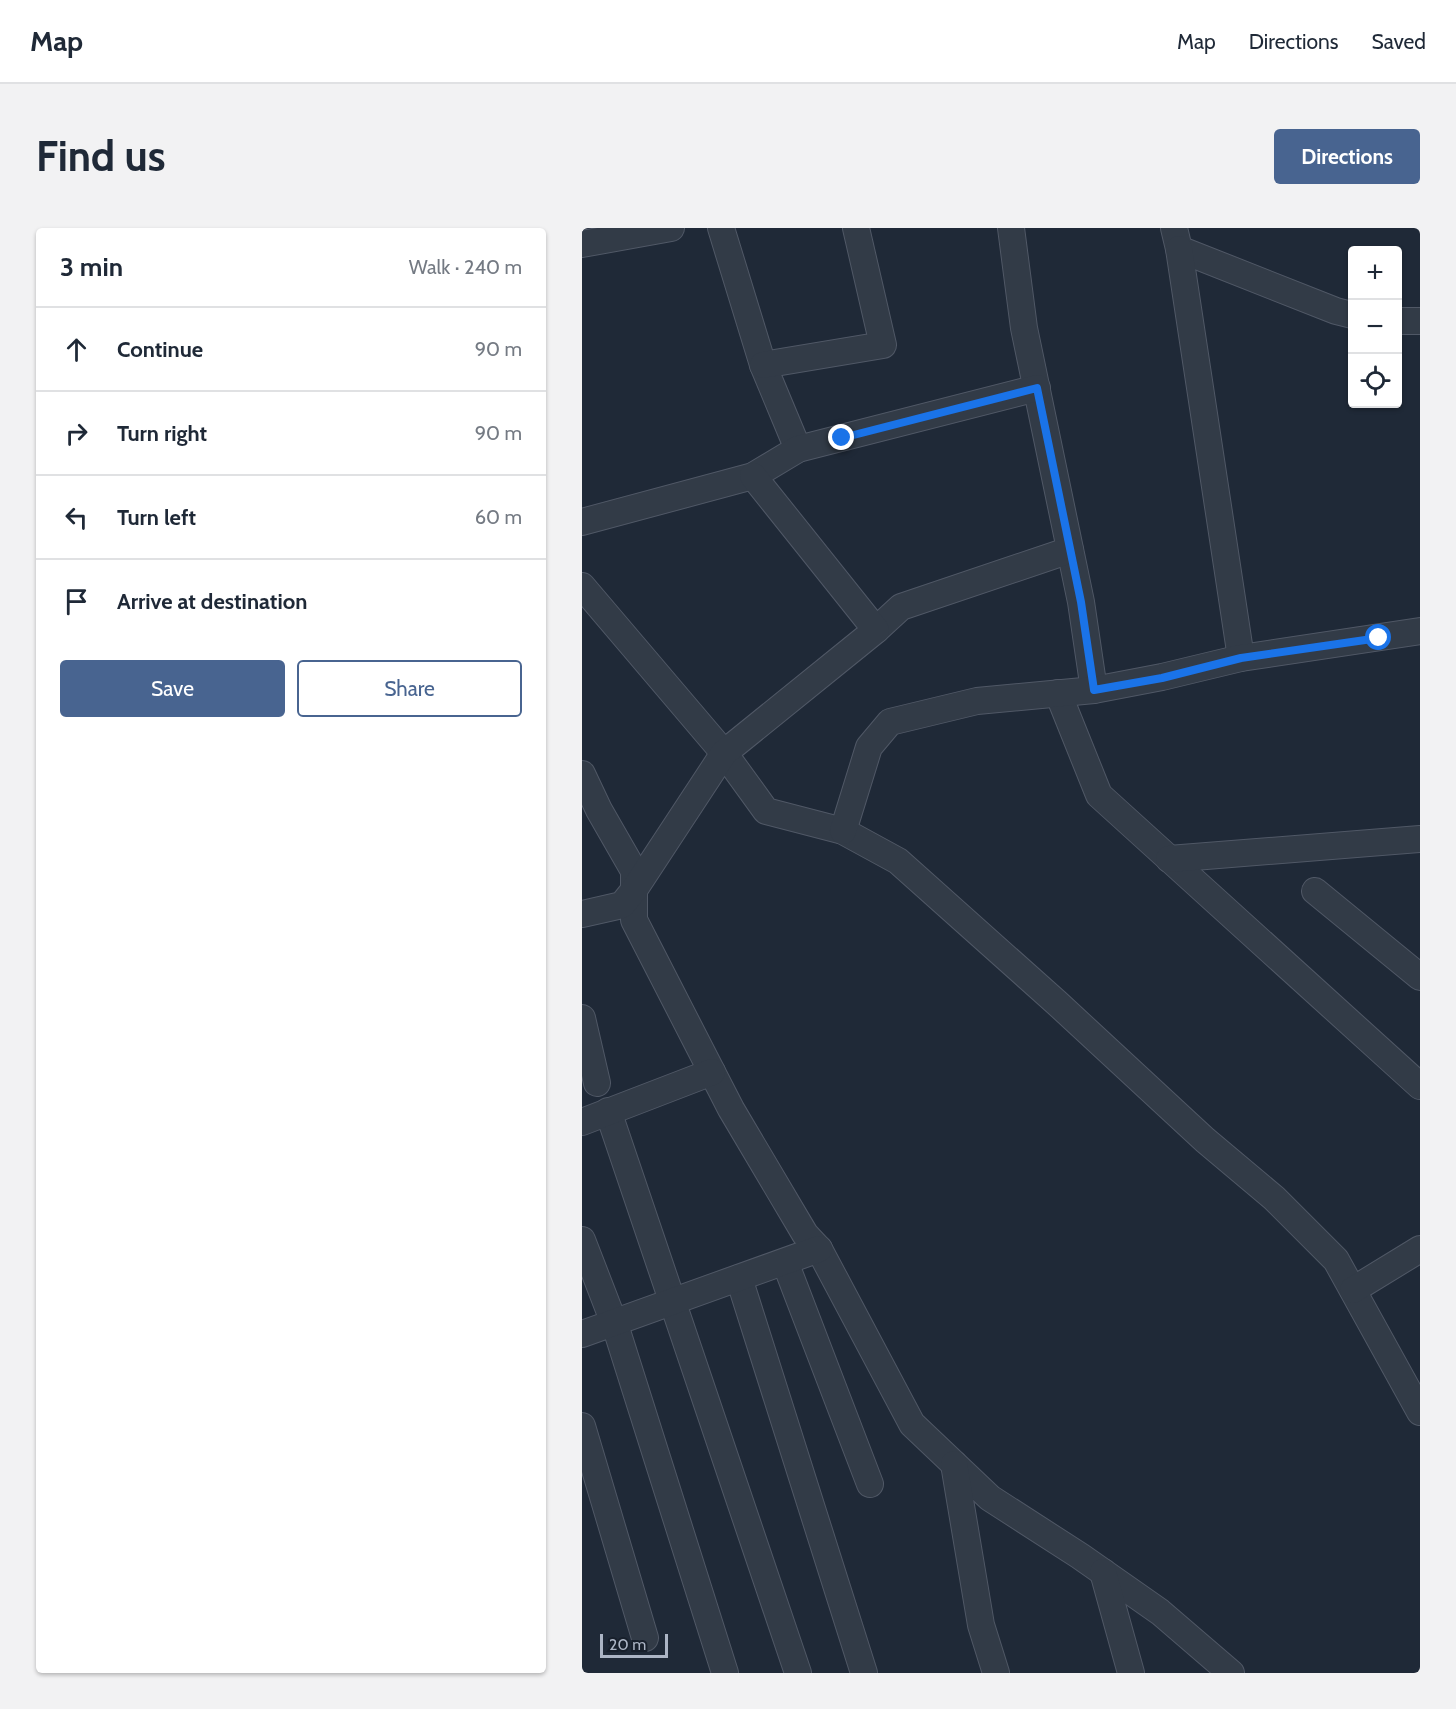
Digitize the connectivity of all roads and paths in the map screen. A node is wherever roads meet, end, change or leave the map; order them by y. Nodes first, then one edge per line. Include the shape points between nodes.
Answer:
1 (671, 228) edge
2 (721, 228) edge
3 (856, 228) edge
4 (1011, 228) edge
5 (1177, 239) edge
6 (582, 244) edge
7 (1348, 314) edge
8 (763, 365) junction
9 (1037, 388) junction
10 (798, 449) junction
11 (753, 476) junction
12 (582, 522) edge
13 (1070, 550) junction
14 (582, 586) edge
15 (876, 630) junction
16 (1420, 631) edge
17 (1241, 658) junction
18 (1094, 690) junction
19 (1058, 693) junction
20 (724, 753) junction
21 (582, 774) edge
22 (843, 831) junction
23 (1420, 838) edge
24 (1169, 859) junction
25 (634, 890) junction
26 (1315, 891) dead end
27 (582, 914) edge
28 (1420, 977) edge
29 (582, 1017) edge
30 (712, 1072) junction
31 (597, 1083) dead end
32 (1420, 1086) edge
33 (608, 1111) junction
34 (582, 1122) edge
35 (582, 1240) edge
36 (819, 1249) junction
37 (1420, 1249) edge
38 (784, 1262) junction
39 (739, 1278) junction
40 (1353, 1290) junction
41 (672, 1303) junction
42 (615, 1324) junction
43 (582, 1334) edge
44 (1420, 1412) edge
45 (582, 1426) edge
46 (954, 1464) junction
47 (870, 1484) dead end
48 (1103, 1572) junction
49 (645, 1638) dead end
50 (725, 1673) edge
51 (798, 1673) edge
52 (864, 1673) edge
53 (996, 1673) edge
54 (1131, 1673) edge
55 (1231, 1673) edge

1 - 6 street
2 - 8 street
3 - 8 street via 883,345
4 - 9 street via 1024,328
5 - 7 street
5 - 17 street
8 - 10 street
9 - 10 street
9 - 13 street
10 - 11 street
11 - 12 street
11 - 15 street
13 - 15 street via 901,607
13 - 18 street
14 - 20 street
15 - 20 street
16 - 17 street
17 - 18 street
18 - 19 street
19 - 22 street via 977,700 890,722 869,747
19 - 24 street via 1099,795
20 - 22 street via 766,811
20 - 25 street
21 - 25 street via 634,871
22 - 40 street via 898,861 1204,1140 1274,1198 1336,1260
23 - 24 street
24 - 32 street
25 - 27 street via 622,905
25 - 30 street via 634,920
26 - 28 street
29 - 31 street
30 - 33 street
30 - 36 street via 731,1110
33 - 34 street
33 - 41 street
35 - 42 street
36 - 38 street
36 - 46 street via 912,1424
37 - 40 street
38 - 39 street
38 - 47 street
39 - 41 street
39 - 52 street
40 - 44 street
41 - 42 street
41 - 51 street
42 - 43 street
42 - 50 street
45 - 49 street
46 - 48 street via 990,1498
46 - 53 street via 981,1625
48 - 54 street
48 - 55 street via 1160,1612

